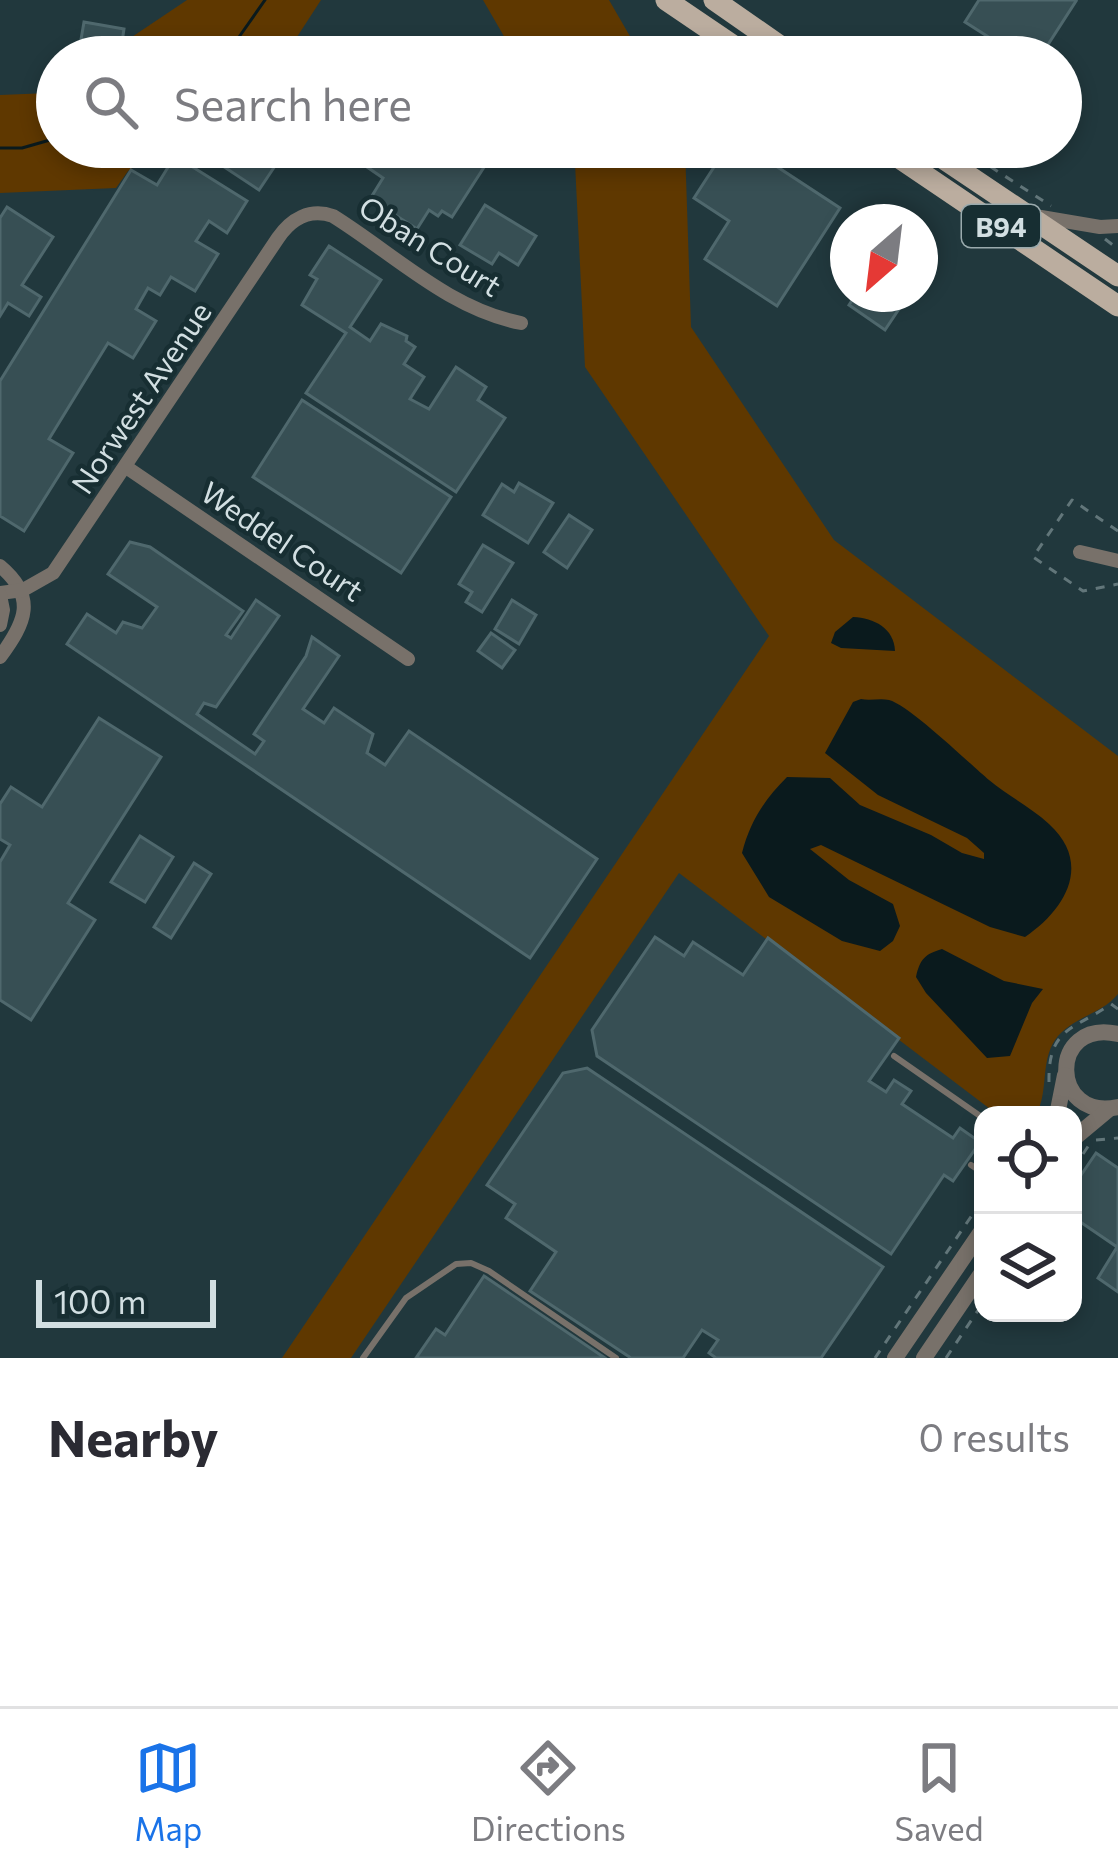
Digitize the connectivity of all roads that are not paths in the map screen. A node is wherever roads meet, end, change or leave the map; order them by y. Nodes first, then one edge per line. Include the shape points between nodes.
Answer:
1 (666, 0) edge
2 (714, 0) edge
3 (719, 36) edge
4 (766, 36) edge
5 (930, 168) edge
6 (958, 168) edge
7 (313, 213) joint
8 (1025, 213) junction
9 (1118, 226) edge
10 (1118, 276) edge
11 (1118, 305) edge
12 (521, 323) dead end
13 (126, 467) junction
14 (1080, 552) dead end
15 (1118, 561) edge
16 (0, 566) edge
17 (23, 590) junction
18 (0, 594) edge
19 (0, 625) edge
20 (0, 657) edge
21 (408, 659) dead end
22 (1114, 1012) edge
23 (1109, 1033) edge
24 (894, 1056) dead end
25 (1066, 1075) junction
26 (1060, 1106) edge
27 (1113, 1108) edge
28 (974, 1112) edge
29 (1082, 1132) edge
30 (971, 1165) dead end
31 (974, 1167) edge
32 (974, 1242) edge
33 (974, 1283) edge
34 (363, 1358) edge
35 (616, 1358) edge
36 (895, 1358) edge
37 (924, 1358) edge

1 - 3 main road
2 - 4 main road
5 - 11 main road, B94
6 - 8 main road, B94
7 - 12 street, Oban Court via 333,216 477,311
7 - 13 street, Norwest Avenue via 284,230
8 - 9 street
8 - 10 main road, B94
13 - 17 street, Norwest Avenue via 53,573
13 - 21 street, Weddel Court
14 - 15 street
16 - 17 street
17 - 18 street
17 - 20 street via 21,622
18 - 19 street
22 - 23 street
23 - 25 street via 1078,1041
24 - 28 lane
25 - 26 street
25 - 27 street via 1085,1104
27 - 29 street
30 - 31 lane
32 - 36 street
33 - 37 street
34 - 35 lane via 406,1298 465,1263

